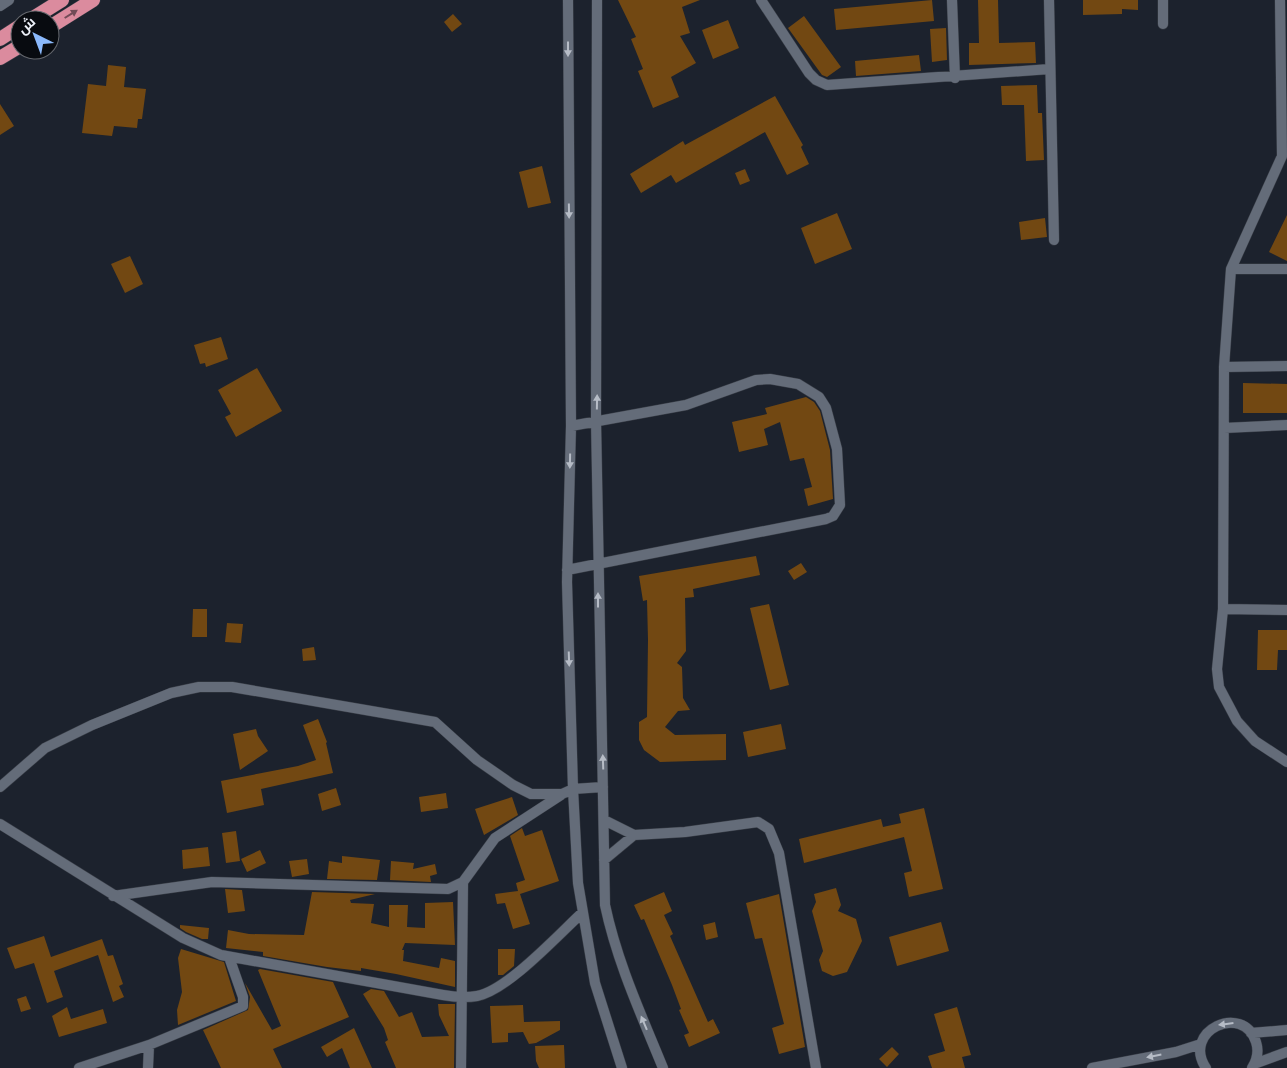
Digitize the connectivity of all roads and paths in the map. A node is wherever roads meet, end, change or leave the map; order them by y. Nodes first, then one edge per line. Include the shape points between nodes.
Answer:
1 (9, 0) edge
2 (62, 0) edge
3 (93, 0) edge
4 (568, 0) edge
5 (597, 0) edge
6 (761, 0) edge
7 (769, 0) edge
8 (952, 0) edge
9 (1049, 0) edge
10 (1163, 0) edge
11 (1280, 0) edge
12 (0, 6) edge
13 (46, 10) edge
14 (60, 21) edge
15 (1163, 24) dead end
16 (1284, 54) edge
17 (1050, 69) junction
18 (955, 78) junction
19 (1284, 153) edge
20 (1054, 240) dead end
21 (1231, 269) junction
22 (1287, 269) edge
23 (1287, 366) edge
24 (1224, 367) junction
25 (596, 420) junction
26 (1287, 425) edge
27 (571, 426) junction
28 (1224, 428) junction
29 (598, 566) junction
30 (567, 570) junction
31 (1223, 610) junction
32 (1287, 610) edge
33 (1287, 762) edge
34 (0, 787) edge
35 (603, 787) junction
36 (573, 789) junction
37 (562, 794) junction
38 (604, 820) junction
39 (0, 824) edge
40 (634, 836) junction
41 (604, 860) junction
42 (463, 882) junction
43 (114, 896) junction
44 (583, 912) junction
45 (229, 957) junction
46 (461, 998) junction
47 (1287, 1030) edge
48 (1251, 1032) junction
49 (1201, 1044) junction
50 (149, 1045) junction
51 (1287, 1052) edge
52 (1253, 1066) edge
53 (79, 1068) edge
54 (148, 1068) edge
55 (460, 1068) edge
56 (622, 1068) edge
57 (663, 1068) edge
58 (816, 1068) edge
59 (1092, 1068) edge
60 (1206, 1068) edge

1 - 12 street
2 - 13 highway
14 -> 3 highway
4 -> 27 street
25 -> 5 street
6 - 7 street
6 - 18 street via 809,73 827,85
8 - 18 street
9 - 17 street
10 - 15 street
11 - 16 street
16 - 19 street
17 - 18 street
17 - 20 street
19 - 21 street
21 - 22 street
21 - 24 street
23 - 24 street
24 - 28 street
25 - 27 street
25 - 29 street
25 - 29 street via 686,405 756,380 798,384 819,396 826,408 837,449 841,498 837,511 826,519
26 - 28 street
27 -> 30 street
28 - 31 street
29 - 30 street
35 -> 29 street
30 -> 36 street
31 - 32 street
31 - 33 street via 1217,669 1219,687 1236,721 1255,741
34 - 37 street via 45,748 92,725 172,693 199,687 232,687 435,722 478,760 513,785 531,794
35 - 36 street
35 - 38 street
36 - 37 street
36 - 44 street via 578,883
37 - 42 street via 495,838
38 - 40 street
38 - 41 street
39 - 43 street
40 - 41 street
40 - 58 street via 758,822 769,829 779,852
57 -> 41 street via 612,937 605,905
42 - 43 street via 442,891 359,885 212,882
42 - 46 street
43 - 45 street via 183,938
44 - 46 street via 515,975 485,993
44 - 56 street via 594,983
45 - 46 street
45 - 50 street via 243,1006
46 - 55 street
47 - 48 street
48 -> 49 street via 1239,1024 1226,1023 1213,1027
48 - 52 street via 1257,1045
49 -> 59 street
49 - 60 street via 1201,1058
50 - 53 street
50 - 54 street
51 - 52 street

